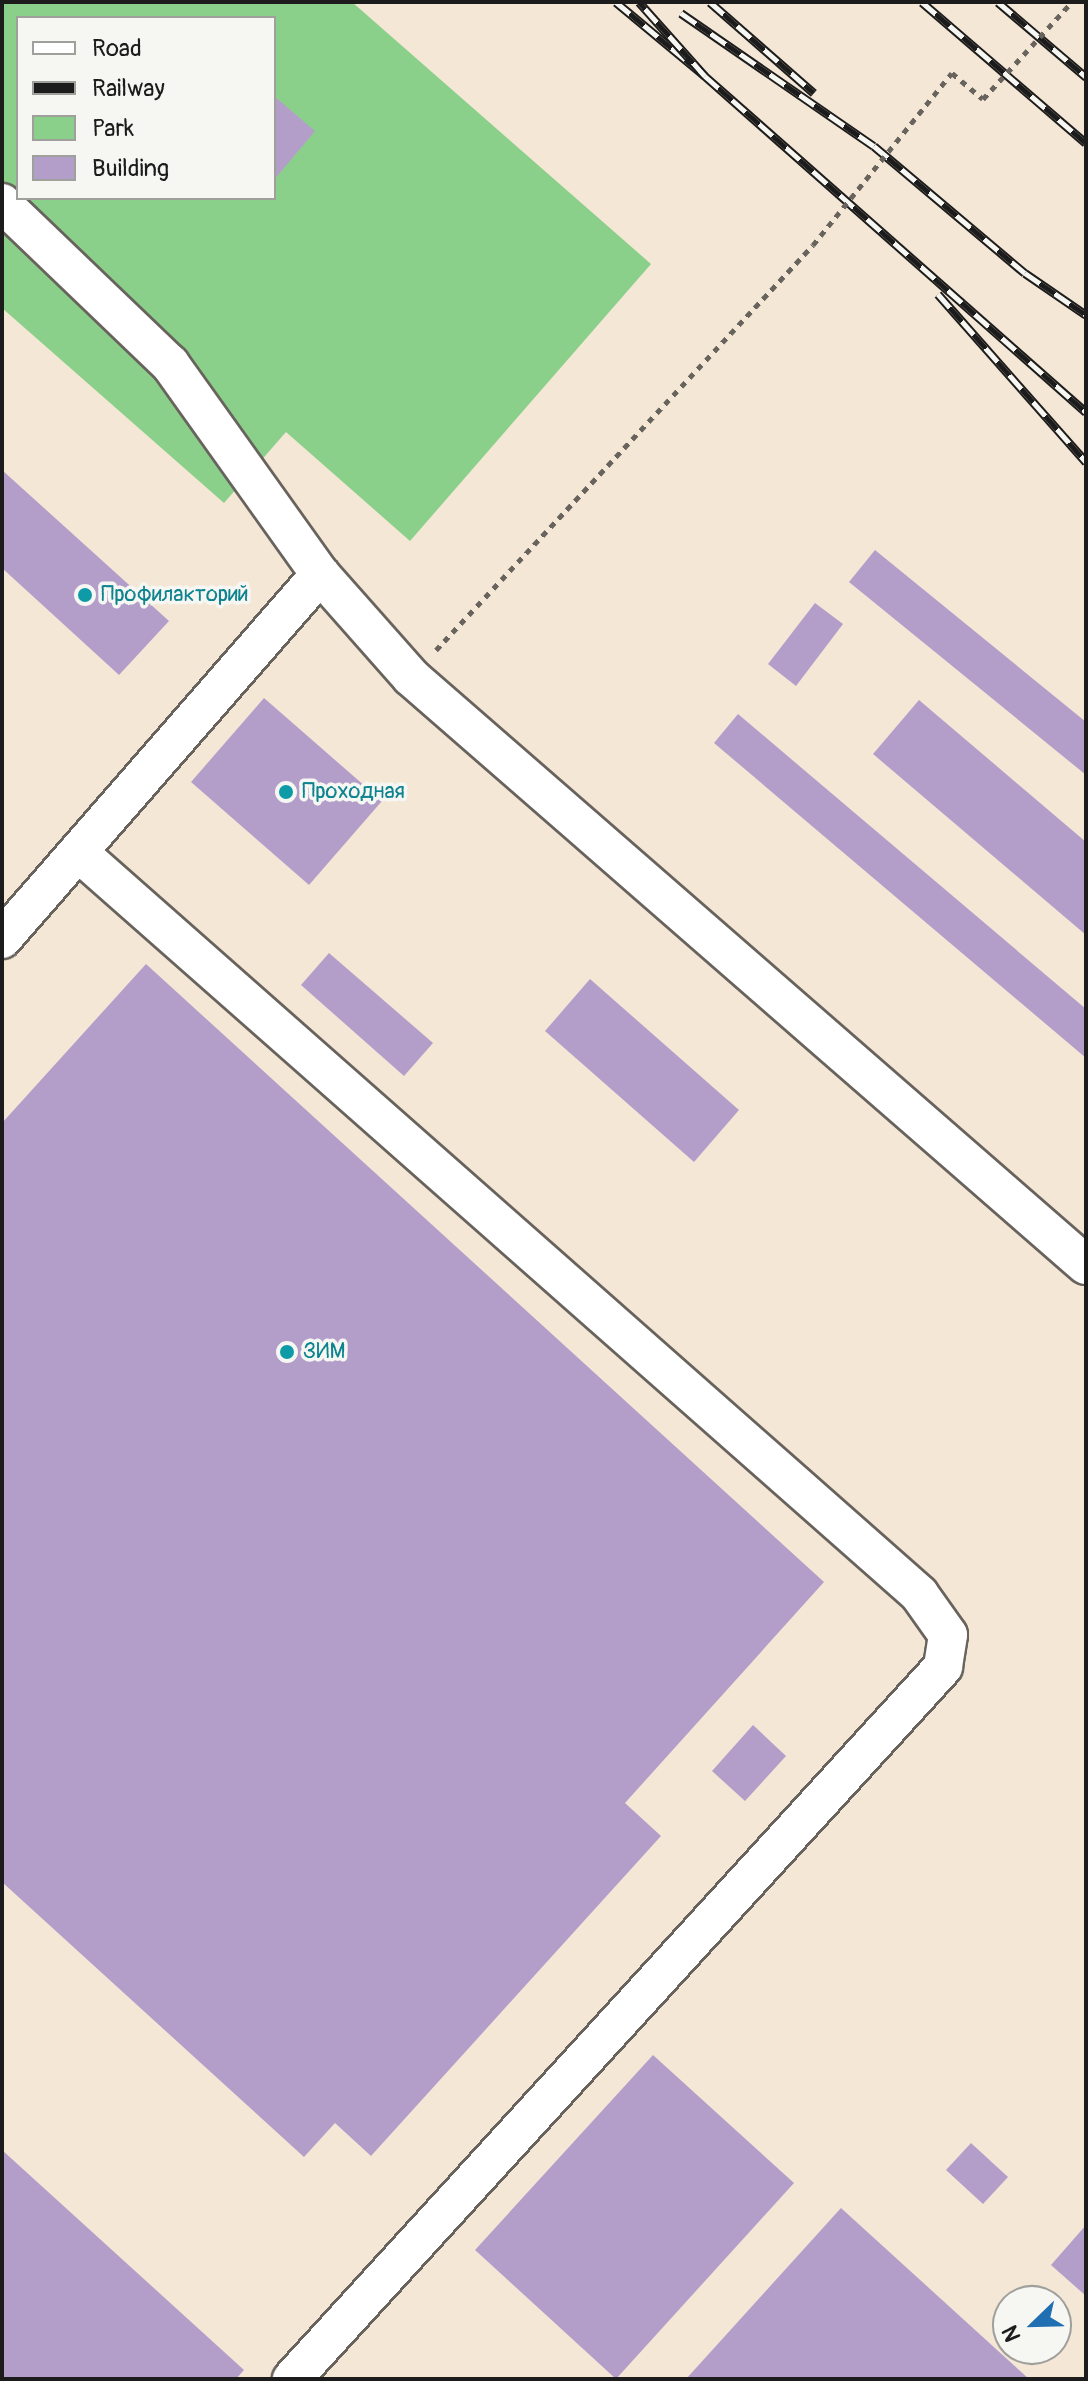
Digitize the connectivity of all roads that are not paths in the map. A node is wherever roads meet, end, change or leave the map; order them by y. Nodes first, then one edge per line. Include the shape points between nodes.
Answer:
1 (2, 203) edge
2 (320, 574) junction
3 (78, 852) junction
4 (2, 939) edge
5 (1086, 1265) edge
6 (292, 2379) edge

1 - 2 lane via 170,364
2 - 3 lane
2 - 5 lane via 411,677
3 - 4 lane
3 - 6 lane via 919,1594 948,1635 943,1667

